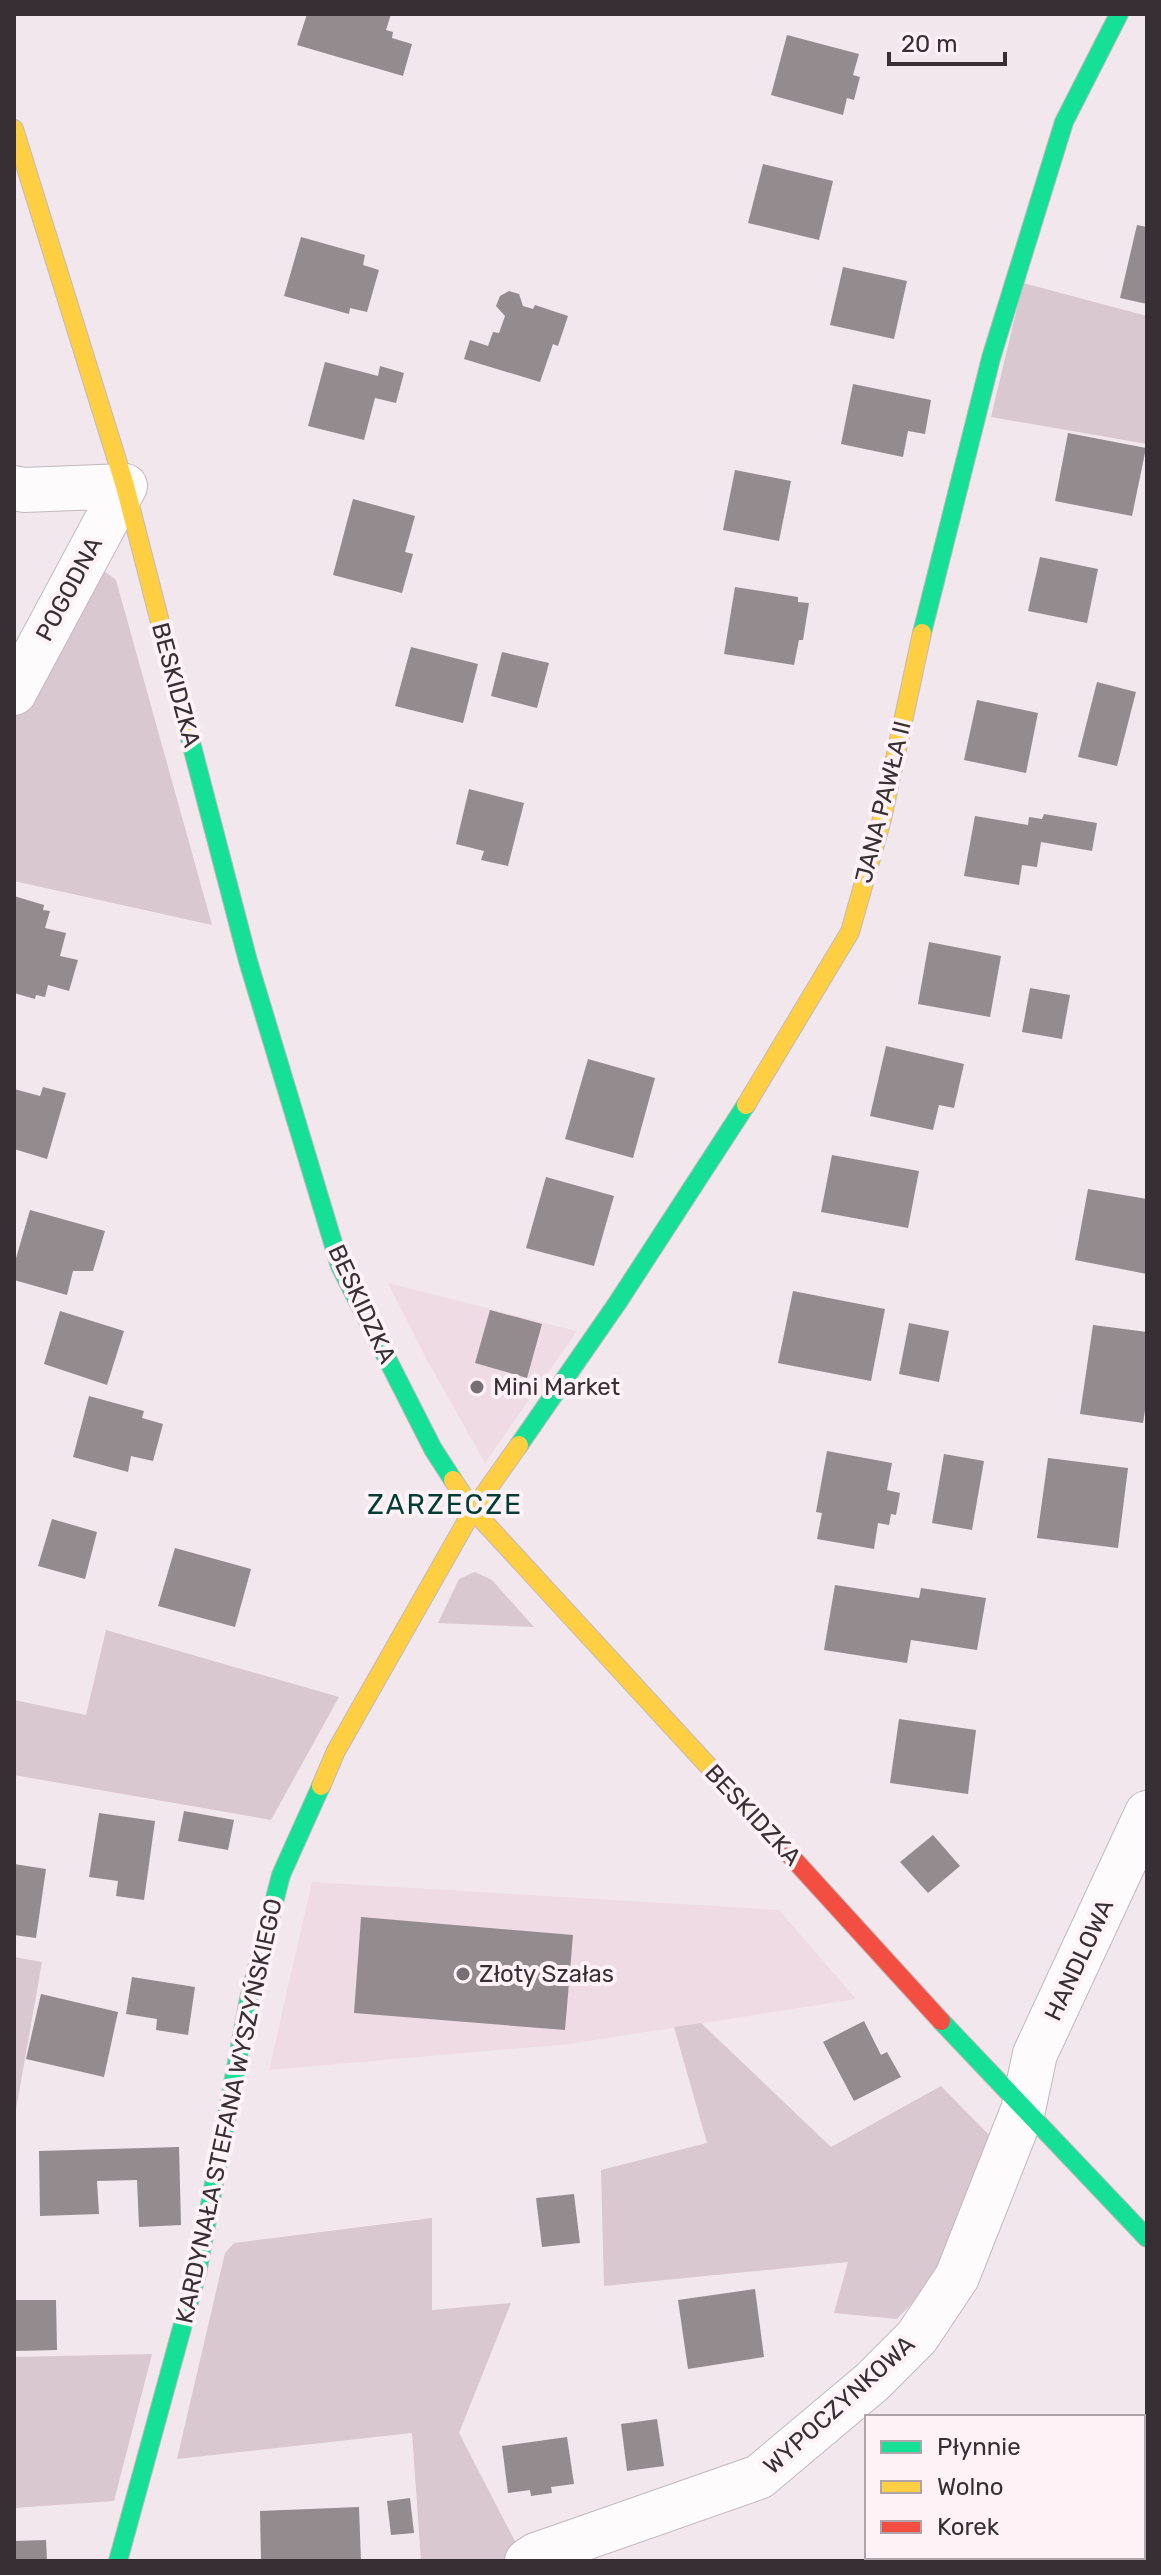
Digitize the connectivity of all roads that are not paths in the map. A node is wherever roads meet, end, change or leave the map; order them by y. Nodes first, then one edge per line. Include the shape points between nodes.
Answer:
1 (1119, 14) edge
2 (14, 129) edge
3 (125, 486) junction
4 (14, 488) edge
5 (14, 693) edge
6 (473, 1510) junction
7 (1147, 1813) edge
8 (1023, 2110) junction
9 (1147, 2238) edge
10 (118, 2561) edge
11 (527, 2561) edge

1 - 6 street, JANA PAWŁA II via 1064,122 991,358 920,640 882,819 850,932 774,1062 636,1276
2 - 3 street, BESKIDZKA
3 - 4 street
3 - 5 street, POGODNA
3 - 6 street, BESKIDZKA via 248,961 340,1266 433,1449
6 - 8 street, BESKIDZKA
6 - 10 street, KARDYNAŁA STEFANA WYSZYŃSKIEGO via 336,1751 281,1875 249,1999 197,2273
7 - 8 street, HANDLOWA via 1035,2054
8 - 9 street, BESKIDZKA
8 - 11 street, WYPOCZYNKOWA via 957,2277 917,2337 872,2382 759,2477

